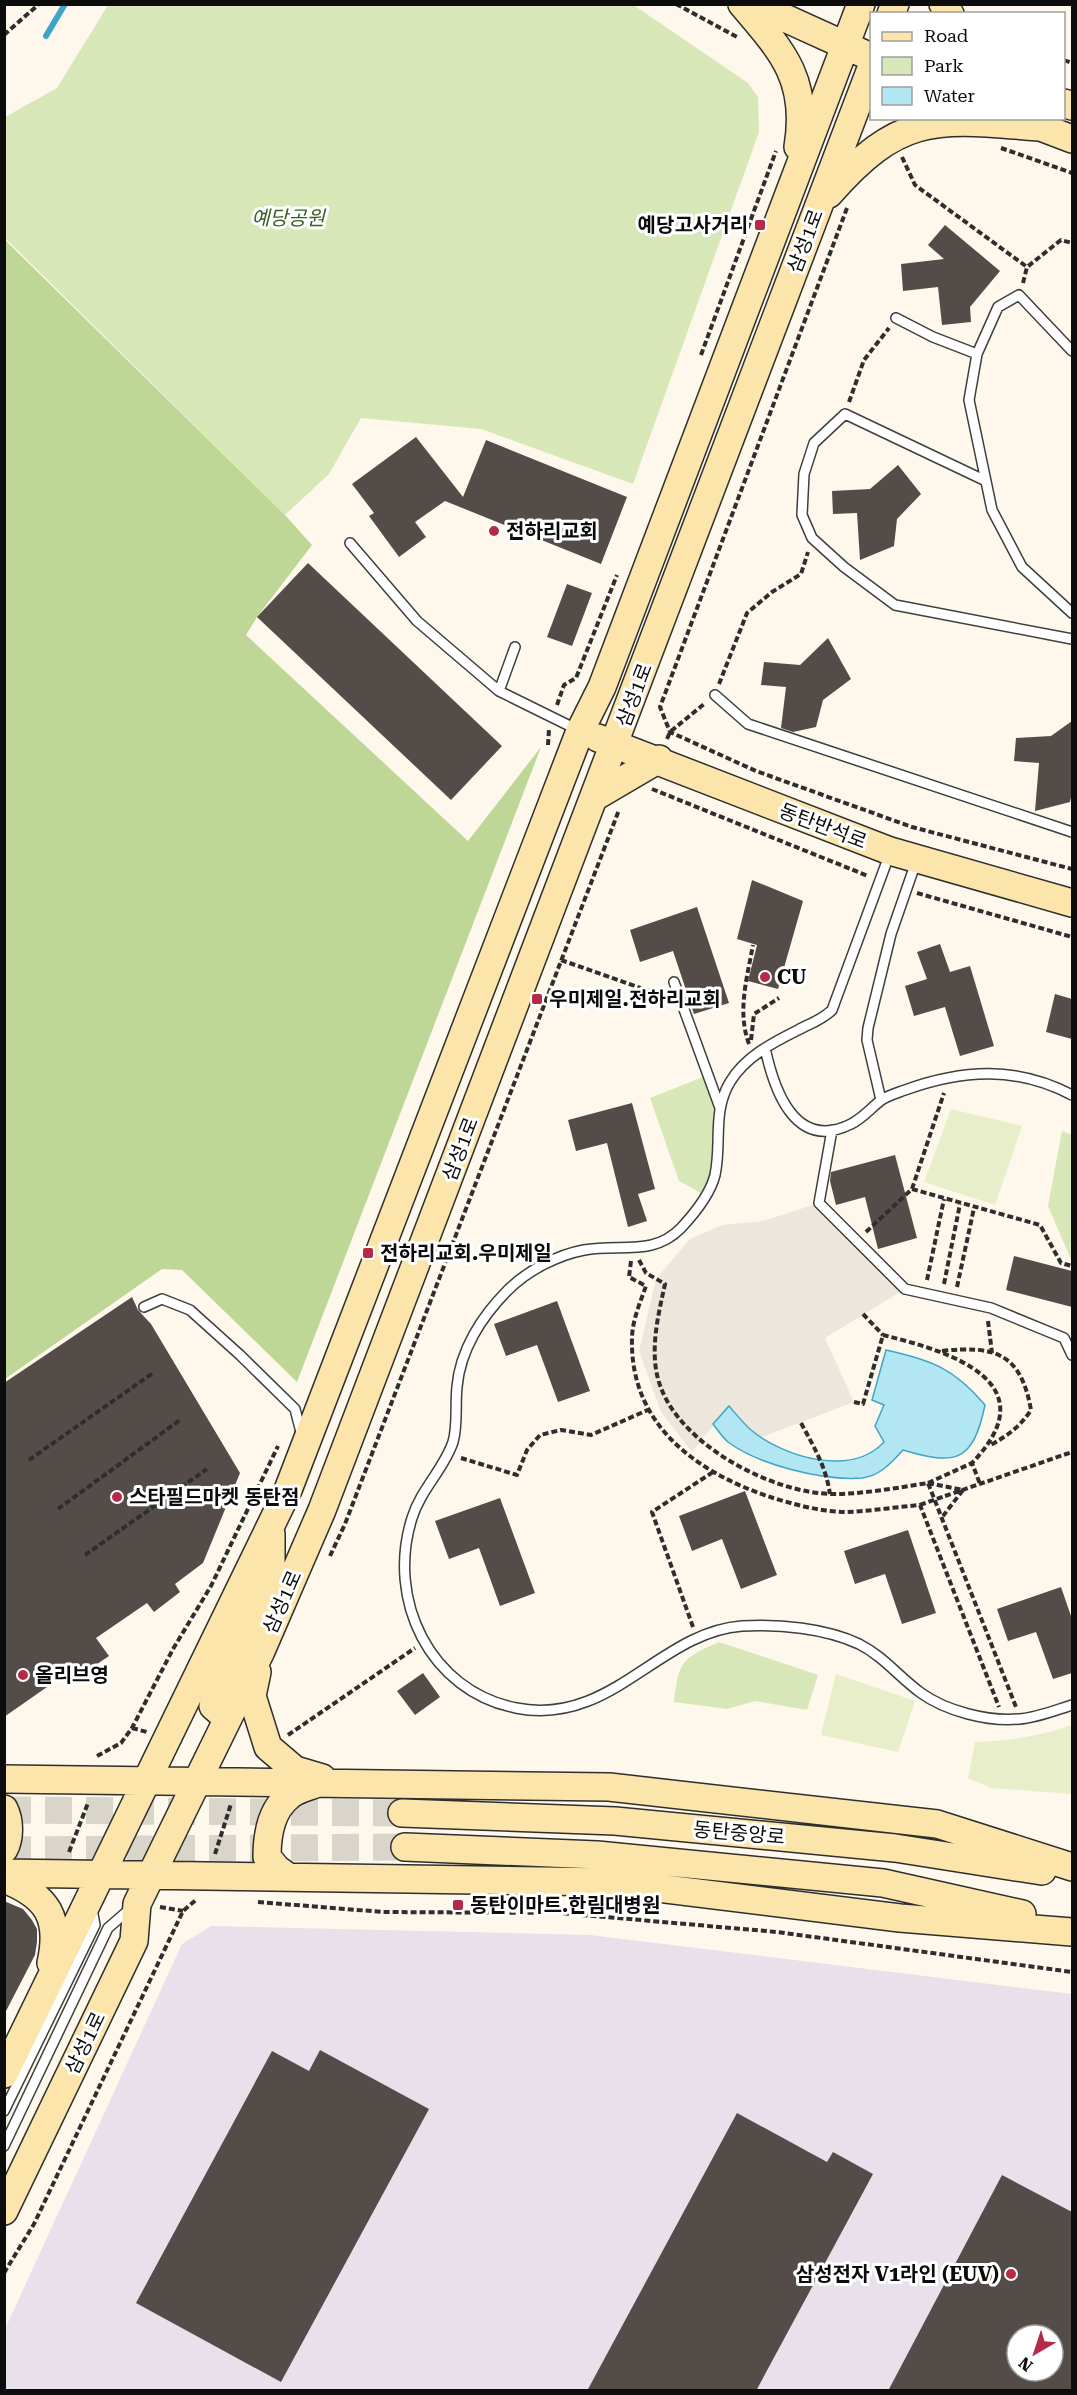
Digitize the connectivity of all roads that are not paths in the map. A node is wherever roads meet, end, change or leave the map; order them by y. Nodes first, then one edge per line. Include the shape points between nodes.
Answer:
1 (742, 4) edge
2 (776, 8) edge
3 (857, 11) edge
4 (845, 46) junction
5 (870, 56) edge
6 (870, 71) edge
7 (1028, 123) edge
8 (1072, 139) edge
9 (789, 195) junction
10 (819, 206) junction
11 (896, 318) road end
12 (1072, 351) edge
13 (977, 354) junction
14 (986, 481) junction
15 (350, 543) dead end
16 (1072, 613) edge
17 (1072, 639) edge
18 (514, 647) dead end
19 (499, 691) junction
20 (715, 695) road end
21 (580, 731) junction
22 (615, 744) junction
23 (659, 759) junction
24 (596, 796) junction
25 (1072, 832) edge
26 (890, 851) junction
27 (917, 859) junction
28 (1072, 903) edge
29 (674, 982) dead end
30 (765, 1048) junction
31 (1072, 1095) edge
32 (881, 1100) junction
33 (720, 1108) junction
34 (832, 1130) junction
35 (144, 1307) dead end
36 (1072, 1355) edge
37 (293, 1444) junction
38 (270, 1530) junction
39 (261, 1652) junction
40 (1072, 1705) edge
41 (233, 1707) junction
42 (4, 1779) edge
43 (146, 1779) junction
44 (197, 1782) junction
45 (326, 1783) junction
46 (4, 1809) edge
47 (402, 1813) tunnel mouth
48 (405, 1847) tunnel mouth
49 (4, 1849) edge
50 (1072, 1867) edge
51 (4, 1873) edge
52 (152, 1875) junction
53 (1072, 1876) edge
54 (288, 1877) junction
55 (4, 1879) edge
56 (95, 1886) junction
57 (137, 1904) junction
58 (1072, 1925) edge
59 (1072, 1932) edge
60 (45, 1992) junction
61 (14, 2073) edge
62 (4, 2111) edge
63 (4, 2146) edge
64 (4, 2211) edge

1 - 9 street via 793,71 801,108
2 - 4 street
3 - 4 street, 삼성1로
4 - 5 street
4 - 9 street, 삼성1로
6 - 10 street, 삼성1로
7 - 8 street
7 - 10 street via 956,121 912,128 864,157
9 - 21 street, 삼성1로 via 602,687
10 - 22 street, 삼성1로
11 - 13 lane via 933,338
12 - 13 lane via 1019,295 998,307
13 - 14 lane via 969,400
14 - 16 lane via 992,510 1022,567
14 - 17 lane via 845,414 814,443 804,474 802,515 812,538 895,605
15 - 19 lane via 417,621
18 - 19 lane
19 - 21 lane
20 - 25 lane via 748,724
21 - 22 street, 동탄반석로
21 - 37 street, 삼성1로
22 - 23 street, 동탄반석로
22 - 24 street, 삼성1로
23 - 24 street
23 - 26 street, 동탄반석로
24 - 39 street, 삼성1로 via 322,1510
26 - 27 street, 동탄반석로
26 - 30 lane via 832,1010 823,1019
27 - 28 street, 동탄반석로
27 - 32 lane via 891,934 867,1028
29 - 33 lane
30 - 33 lane via 737,1071
30 - 34 lane via 774,1086 795,1119 814,1128
31 - 32 lane via 1017,1074 972,1074 928,1083
32 - 34 lane via 865,1116
33 - 40 lane via 715,1175 706,1196 677,1232 664,1241 633,1249 594,1248 575,1252 531,1271 499,1300 468,1345 457,1381 454,1438 418,1501 407,1534 406,1579 423,1642 447,1672 477,1696 517,1709 542,1711 595,1699 698,1639 725,1628 743,1626 836,1635 885,1659 924,1695 953,1709 1021,1720
34 - 36 lane via 819,1203 856,1242 906,1288 986,1307 1064,1338
35 - 37 lane via 162,1299 190,1310 295,1409
37 - 38 street, 삼성1로
38 - 41 street via 272,1575 213,1706 220,1712
38 - 43 street, 삼성1로
39 - 41 street, 삼성1로
39 - 45 street via 252,1696 268,1747 295,1770
41 - 44 street, 삼성1로
42 - 43 street via 94,1770
43 - 44 street
43 - 56 street, 삼성1로
44 - 45 street
44 - 52 street, 삼성1로
45 - 50 street via 609,1787 926,1822
45 - 54 street via 289,1795 271,1826 267,1857
46 - 49 street via 9,1832
47 - 53 street, 동탄중앙로 via 627,1822 895,1848
48 - 58 street via 597,1855 883,1882
51 - 56 street via 61,1874
52 - 54 street
52 - 56 street
52 - 57 street, 삼성1로
54 - 59 street via 609,1882 900,1918
55 - 60 street via 33,1893 52,1920 57,1938
56 - 60 street, 삼성1로
56 - 61 lane via 95,1925
57 - 63 lane via 108,1928
57 - 64 street, 삼성1로 via 134,1941
60 - 61 street, 삼성1로
61 - 62 lane

